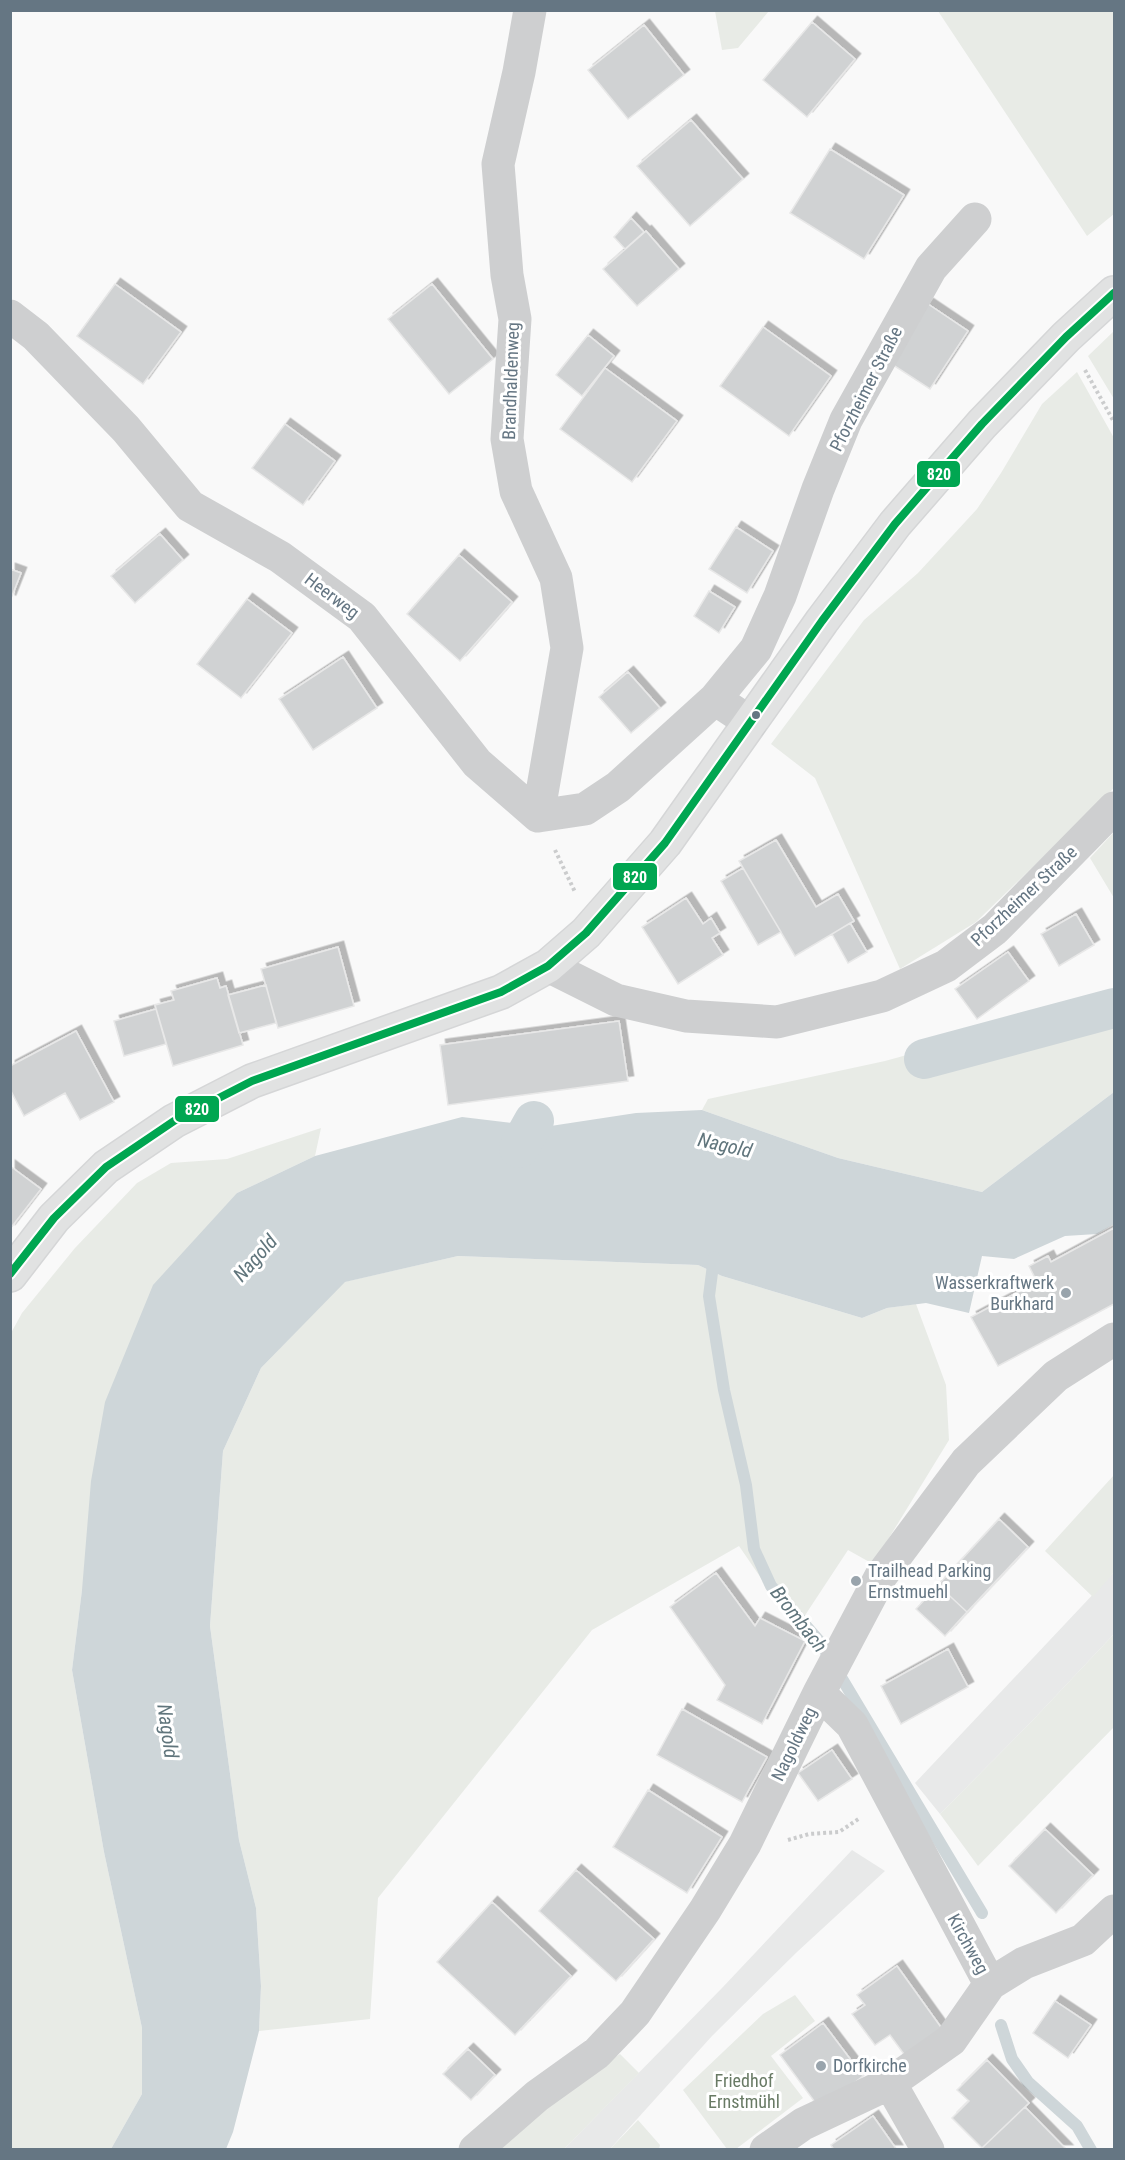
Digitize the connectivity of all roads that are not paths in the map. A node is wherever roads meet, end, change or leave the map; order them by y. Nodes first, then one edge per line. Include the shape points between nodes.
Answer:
1 (530, 10) edge
2 (975, 219) dead end
3 (1114, 293) edge
4 (10, 316) edge
5 (715, 699) junction
6 (751, 723) junction
7 (1114, 808) edge
8 (538, 816) junction
9 (548, 966) junction
10 (10, 1275) edge
11 (1114, 1339) edge
12 (822, 1688) junction
13 (1110, 1922) edge
14 (990, 1984) junction
15 (890, 2083) junction
16 (475, 2150) edge
17 (766, 2150) edge
18 (928, 2150) edge

1 - 8 street, Brandhaldenweg via 498,164 507,274 515,319 507,438 516,491 556,578 567,648
2 - 5 street, Pforzheimer Straße via 931,268 846,420 756,650
3 - 6 main road via 982,424 895,524
4 - 8 street, Heerweg via 36,336 126,429 190,506 280,556 362,617 477,763
5 - 6 street
5 - 8 street, Pforzheimer Straße via 618,787 585,809
6 - 9 main road via 665,843 586,933
7 - 9 street, Pforzheimer Straße via 995,929 946,966 882,996 777,1022 686,1017 616,1000
9 - 10 main road via 501,992 252,1081 174,1121 106,1167 54,1218
11 - 12 street, Nagoldweg via 1056,1376 966,1462 881,1576
12 - 14 street, Kirchweg via 852,1725
12 - 16 street, Nagoldweg via 745,1844 635,2013 597,2052 537,2096
13 - 14 street via 1083,1940 1024,1963
14 - 15 street, Kirchweg via 951,2040
15 - 17 street, Kirchweg via 803,2124
15 - 18 street

